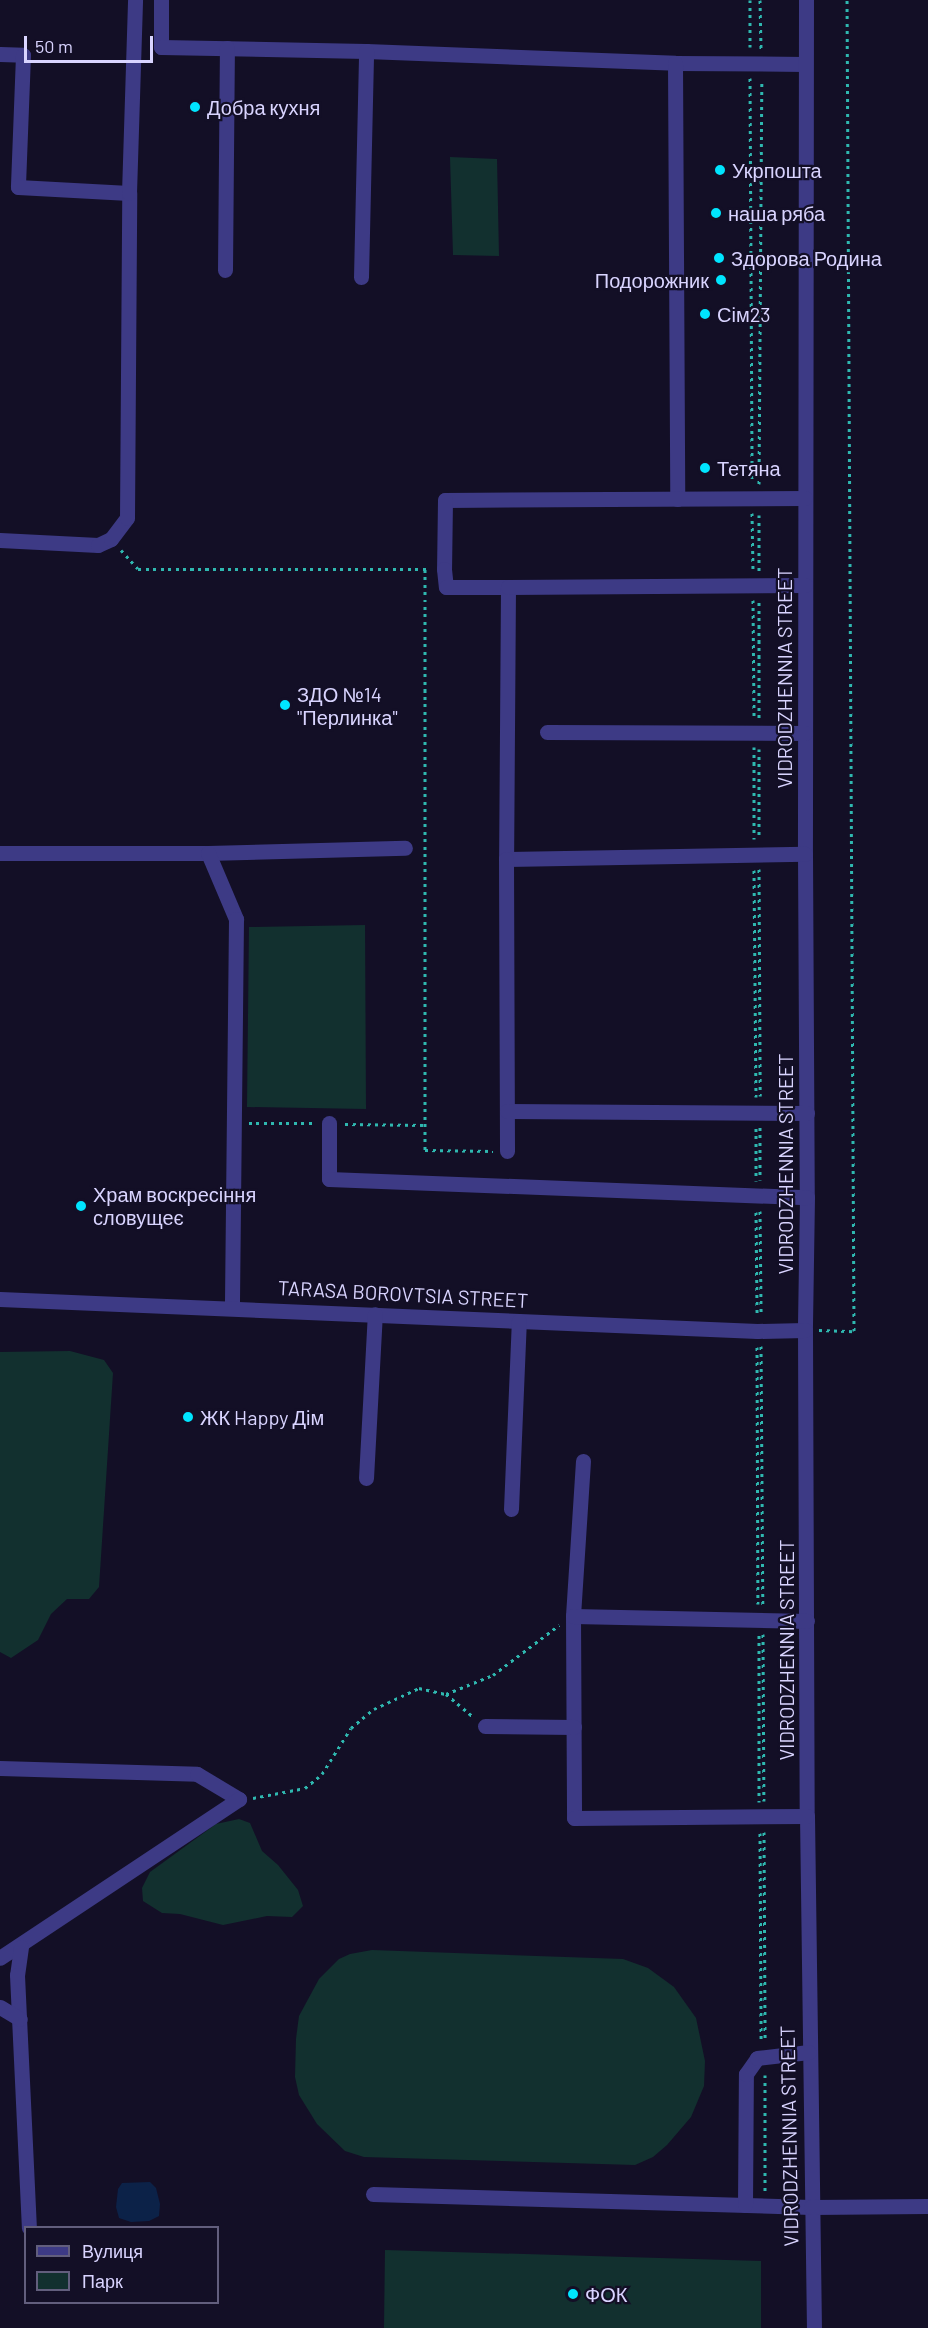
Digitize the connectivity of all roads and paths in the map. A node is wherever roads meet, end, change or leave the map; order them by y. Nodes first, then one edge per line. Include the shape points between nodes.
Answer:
1 (135, 0) edge
2 (161, 0) edge
3 (806, 0) edge
4 (847, 0) edge
5 (227, 48) junction
6 (366, 51) junction
7 (0, 54) edge
8 (675, 63) junction
9 (805, 64) junction
10 (129, 193) junction
11 (225, 270) dead end
12 (362, 277) dead end
13 (805, 498) junction
14 (677, 499) junction
15 (111, 539) junction
16 (0, 540) edge
17 (425, 569) junction
18 (444, 569) junction
19 (805, 585) junction
20 (508, 587) junction
21 (548, 732) dead end
22 (805, 733) junction
23 (405, 848) dead end
24 (0, 853) edge
25 (208, 853) junction
26 (805, 854) junction
27 (506, 859) junction
28 (507, 1111) junction
29 (807, 1113) junction
30 (329, 1124) dead end
31 (507, 1151) joint
32 (807, 1197) junction
33 (0, 1299) edge
34 (232, 1308) junction
35 (375, 1314) junction
36 (519, 1321) junction
37 (805, 1330) junction
38 (583, 1461) dead end
39 (366, 1478) dead end
40 (511, 1509) dead end
41 (573, 1616) junction
42 (807, 1621) junction
43 (446, 1694) junction
44 (486, 1726) joint
45 (574, 1727) junction
46 (0, 1768) edge
47 (239, 1799) junction
48 (807, 1816) junction
49 (21, 1947) junction
50 (0, 1958) edge
51 (0, 2007) edge
52 (20, 2019) junction
53 (809, 2052) junction
54 (373, 2194) dead end
55 (745, 2205) junction
56 (928, 2206) edge
57 (811, 2207) junction
58 (29, 2226) edge
59 (814, 2328) edge

1 - 10 street
2 - 5 street via 161,47
3 - 9 street, VIDRODZHENNIA STREET
4 - 37 path via 854,1331
5 - 6 street
5 - 11 street
6 - 8 street
6 - 12 street
7 - 10 street via 23,55 18,187
8 - 9 street
8 - 14 street
9 - 13 street, VIDRODZHENNIA STREET
10 - 15 street via 127,518
13 - 14 street
13 - 19 street, VIDRODZHENNIA STREET
14 - 18 street via 445,501
15 - 16 street via 98,545
15 - 17 path via 138,569
17 - 18 path
17 - 31 path via 424,1150
18 - 20 street via 446,587
19 - 20 street
19 - 22 street, VIDRODZHENNIA STREET
20 - 27 street
21 - 22 street
22 - 26 street, VIDRODZHENNIA STREET
23 - 25 street
24 - 25 street
25 - 34 street via 237,919
26 - 27 street
26 - 29 street, VIDRODZHENNIA STREET
27 - 28 street
28 - 29 street
28 - 31 street
29 - 32 street, VIDRODZHENNIA STREET
30 - 32 street via 329,1179
32 - 37 street, VIDRODZHENNIA STREET
33 - 34 street, TARASA BOROVTSIA STREET
34 - 35 street, TARASA BOROVTSIA STREET
35 - 36 street, TARASA BOROVTSIA STREET
35 - 39 street
36 - 37 street, TARASA BOROVTSIA STREET
36 - 40 street
37 - 42 street, VIDRODZHENNIA STREET
38 - 41 street
41 - 42 street
41 - 43 path via 493,1675
41 - 45 street
42 - 48 street, VIDRODZHENNIA STREET
43 - 44 path
43 - 47 path via 419,1689 374,1709 351,1728 322,1774 305,1788
44 - 45 street
45 - 48 street via 574,1818
46 - 47 street via 197,1774
47 - 49 street
48 - 53 street, VIDRODZHENNIA STREET
49 - 50 street
49 - 52 street via 17,1975
51 - 52 street
52 - 58 street
53 - 55 street via 757,2058 746,2074
53 - 57 street, VIDRODZHENNIA STREET
54 - 55 street
55 - 57 street
56 - 57 street
57 - 59 street, VIDRODZHENNIA STREET

